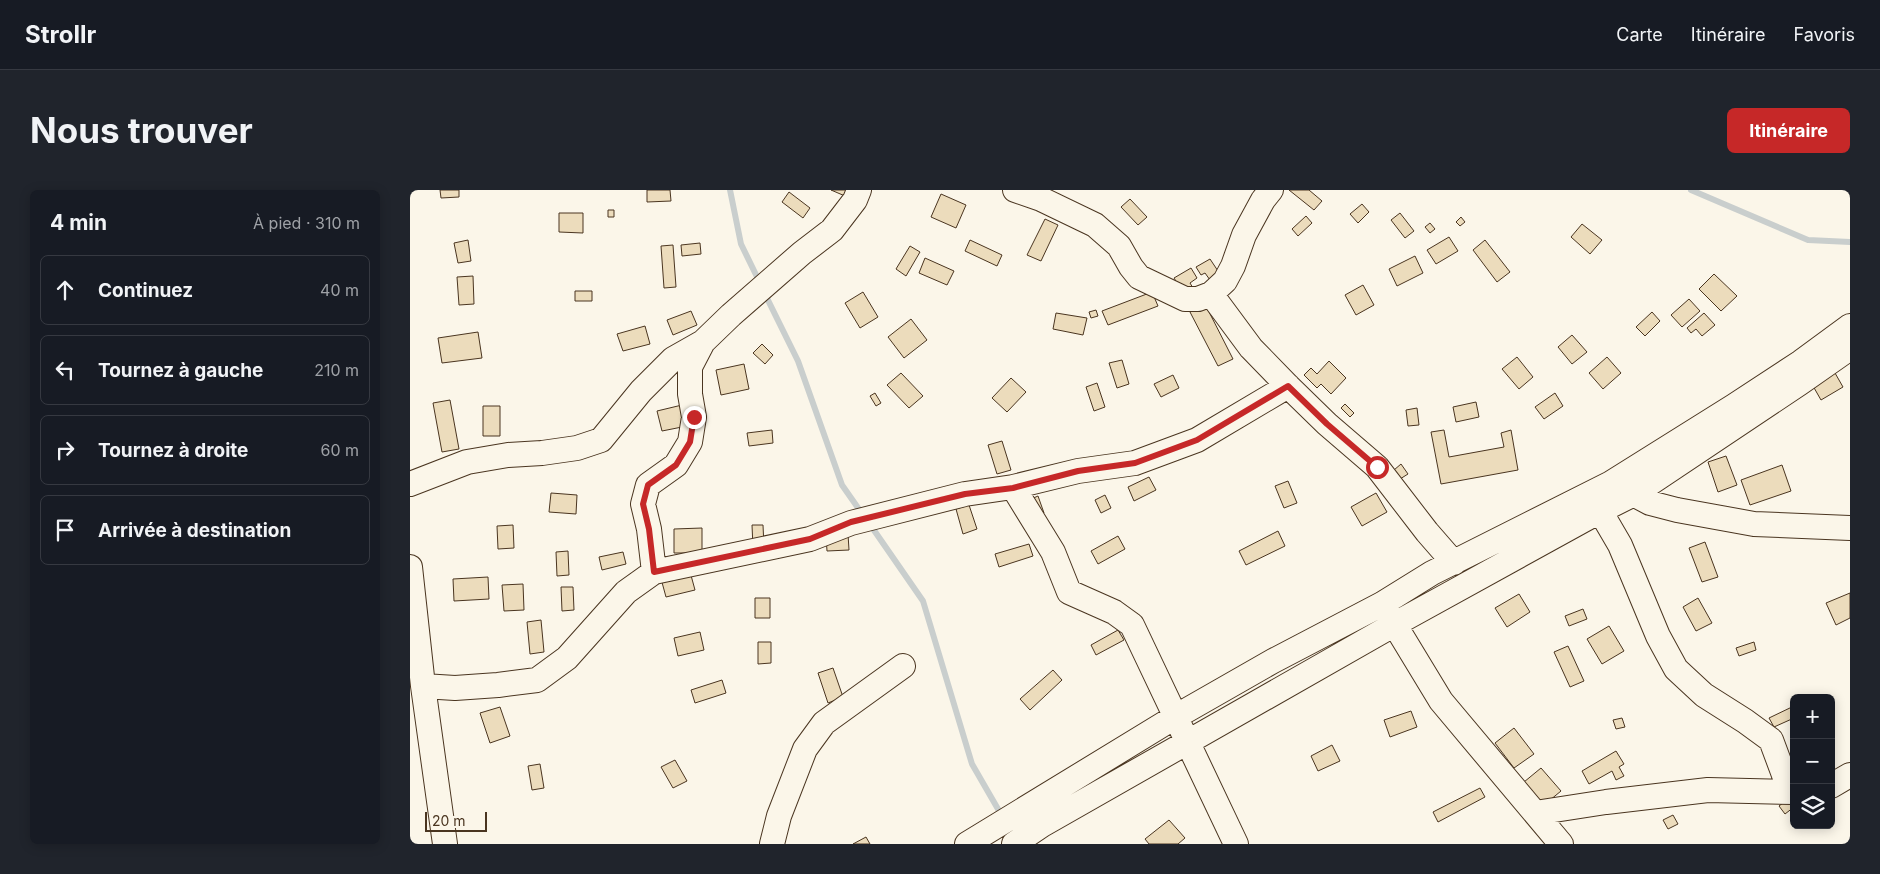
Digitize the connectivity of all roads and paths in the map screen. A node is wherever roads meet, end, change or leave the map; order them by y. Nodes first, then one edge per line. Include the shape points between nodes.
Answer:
1 (859, 190) edge
2 (1014, 190) edge
3 (1271, 190) edge
4 (1211, 294) junction
5 (1850, 326) edge
6 (703, 342) junction
7 (1850, 348) edge
8 (1288, 386) junction
9 (1611, 483) junction
10 (410, 484) edge
11 (1013, 488) junction
12 (1634, 494) junction
13 (1595, 502) junction
14 (1850, 528) edge
15 (1454, 563) junction
16 (410, 568) edge
17 (654, 572) junction
18 (1382, 604) junction
19 (1394, 624) junction
20 (903, 666) dead end
21 (423, 686) junction
22 (1175, 717) junction
23 (1188, 743) junction
24 (1850, 775) edge
25 (1834, 784) edge
26 (1790, 787) edge
27 (1790, 792) edge
28 (1535, 813) junction
29 (445, 844) edge
30 (772, 844) edge
31 (967, 844) edge
32 (1014, 844) edge
33 (1236, 844) edge
34 (1560, 844) edge

1 - 6 street via 832,230 730,315
2 - 4 street via 1095,225 1119,246 1139,277 1185,299
3 - 4 street via 1244,235 1225,281
4 - 8 street via 1251,348
5 - 9 street via 1759,389
6 - 10 street via 673,359 601,440 577,448 467,462
6 - 17 street via 690,367 694,417 690,442 676,465 648,485 643,504
7 - 12 street
8 - 11 street via 1197,440 1144,460 1078,471
8 - 15 street via 1377,467
9 - 12 street
9 - 13 street
11 - 17 street via 965,494 851,522 810,539
11 - 22 street via 1053,552 1069,592 1114,612 1132,625
12 - 13 street
12 - 14 street via 1650,503 1677,510 1754,524
13 - 15 street
13 - 19 street
13 - 26 street via 1620,545 1658,636 1676,669 1704,695 1771,740
15 - 18 street
16 - 21 street
17 - 21 street via 626,592 567,658 537,680 455,688
18 - 19 street
18 - 22 street
19 - 23 street
19 - 28 street via 1441,701
20 - 30 street via 824,722 804,749
21 - 29 street
22 - 23 street
22 - 31 street
23 - 32 street via 1042,824
23 - 33 street
24 - 25 street
27 - 28 street via 1708,790
28 - 34 street

